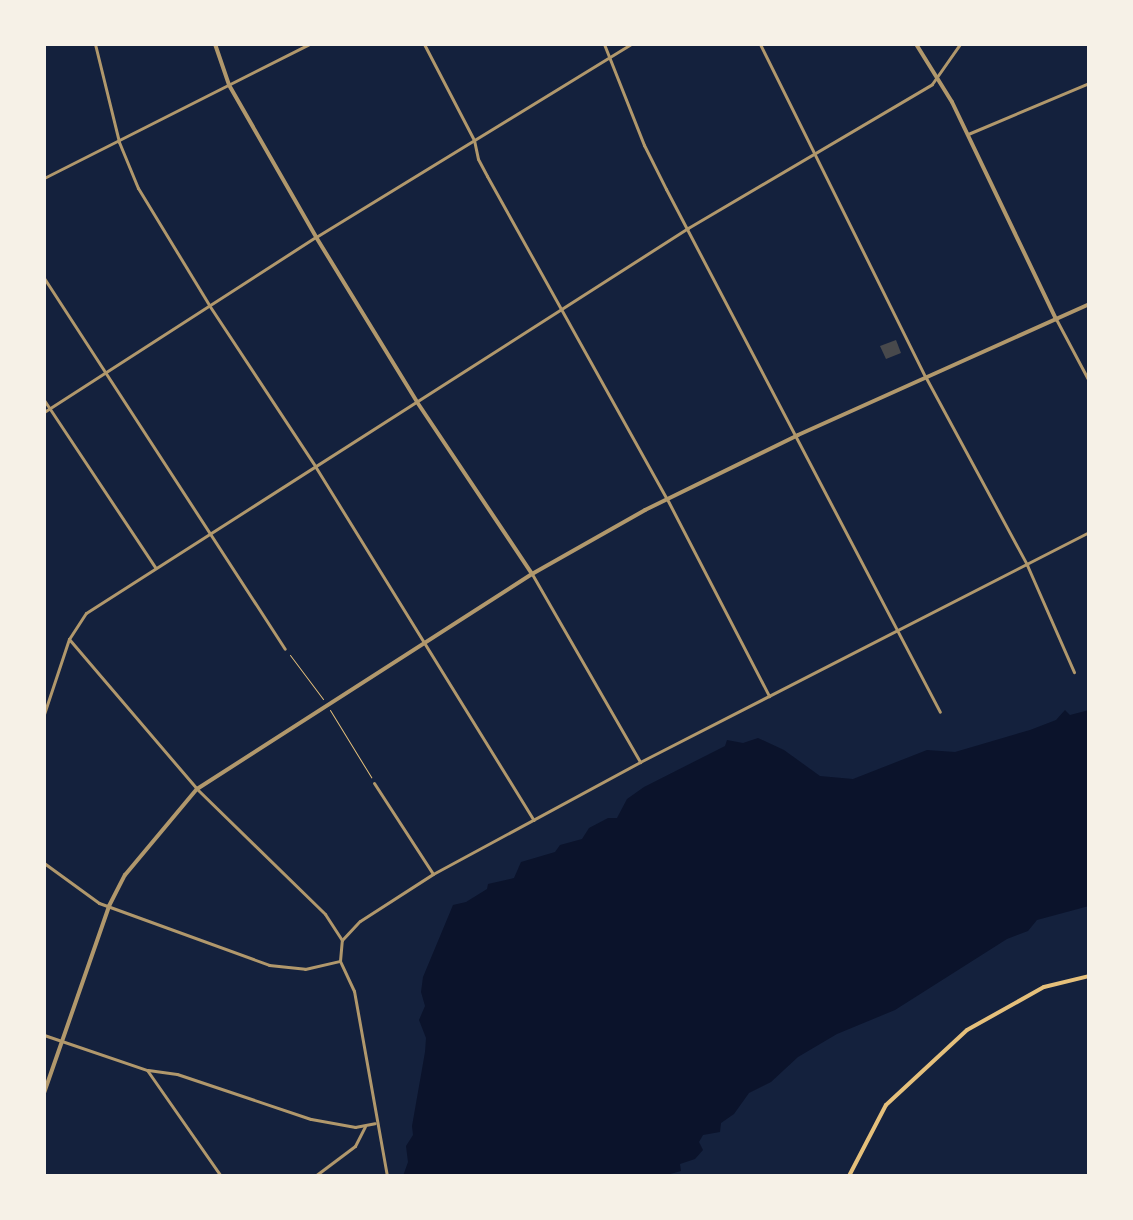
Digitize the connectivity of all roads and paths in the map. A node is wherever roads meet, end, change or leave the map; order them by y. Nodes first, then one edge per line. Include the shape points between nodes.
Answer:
1 (95, 44) edge
2 (215, 44) edge
3 (309, 44) edge
4 (424, 44) edge
5 (604, 44) edge
6 (631, 44) edge
7 (760, 44) edge
8 (916, 44) edge
9 (960, 44) edge
10 (610, 57) junction
11 (937, 77) junction
12 (1089, 83) edge
13 (229, 85) junction
14 (968, 134) junction
15 (474, 140) junction
16 (119, 142) junction
17 (814, 150) junction
18 (44, 178) edge
19 (688, 228) junction
20 (316, 237) junction
21 (44, 278) edge
22 (1089, 304) edge
23 (209, 305) junction
24 (562, 311) junction
25 (1056, 319) junction
26 (107, 371) junction
27 (925, 376) junction
28 (1089, 381) edge
29 (44, 400) edge
30 (417, 402) junction
31 (49, 409) junction
32 (44, 412) edge
33 (798, 435) junction
34 (315, 466) junction
35 (667, 499) junction
36 (211, 532) junction
37 (1089, 532) edge
38 (1027, 565) junction
39 (155, 568) junction
40 (532, 574) junction
41 (898, 631) junction
42 (69, 639) junction
43 (423, 643) junction
44 (285, 649) joint
45 (1074, 672) dead end
46 (769, 696) junction
47 (327, 704) junction
48 (940, 712) dead end
49 (44, 714) edge
50 (640, 762) junction
51 (374, 783) joint
52 (197, 789) junction
53 (535, 821) junction
54 (44, 863) edge
55 (433, 874) junction
56 (109, 906) junction
57 (342, 940) junction
58 (340, 961) junction
59 (1089, 976) edge
60 (44, 1035) edge
61 (62, 1040) junction
62 (147, 1070) junction
63 (44, 1093) edge
64 (375, 1123) junction
65 (366, 1125) junction
66 (221, 1176) edge
67 (315, 1176) edge
68 (387, 1176) edge
69 (849, 1176) edge

1 - 16 street
2 - 13 street
3 - 13 street
4 - 15 street
5 - 10 street
6 - 10 street
7 - 17 street
8 - 11 street
9 - 11 street
10 - 15 street
10 - 19 street via 644,145
11 - 14 street
11 - 17 street
12 - 14 street
13 - 16 street
13 - 20 street
14 - 25 street
15 - 20 street
15 - 24 street via 482,168
16 - 18 street
16 - 23 street via 138,188
17 - 19 street
17 - 27 street
19 - 24 street
19 - 33 street
20 - 23 street
20 - 30 street
21 - 26 street
22 - 25 street
23 - 26 street
23 - 34 street
24 - 30 street
24 - 35 street
25 - 27 street
25 - 28 street
26 - 31 street
26 - 36 street
27 - 33 street
27 - 38 street
29 - 31 street
30 - 34 street
30 - 40 street
31 - 32 street
31 - 39 street
33 - 35 street
33 - 41 street
34 - 36 street
34 - 43 street
35 - 40 street
35 - 46 street
36 - 39 street
36 - 44 street
37 - 38 street
38 - 41 street
38 - 45 street
39 - 42 street via 86,613
40 - 43 street
40 - 50 street
41 - 46 street
41 - 48 street
42 - 49 street
42 - 52 street
43 - 47 street
43 - 53 street
44 - 47 path
46 - 50 street
47 - 51 path
47 - 52 street
50 - 53 street
51 - 55 street
52 - 56 street via 125,875
52 - 57 street via 325,914
53 - 55 street
54 - 56 street
55 - 57 street via 360,921
56 - 58 street via 269,965 305,969
56 - 61 street
57 - 58 street
58 - 64 street via 354,991
59 - 69 main road via 1044,987 967,1030 886,1105
60 - 61 street
61 - 62 street
61 - 63 street
62 - 65 street via 177,1074 311,1119
62 - 66 street
64 - 65 street
64 - 68 street
65 - 67 street via 355,1146

